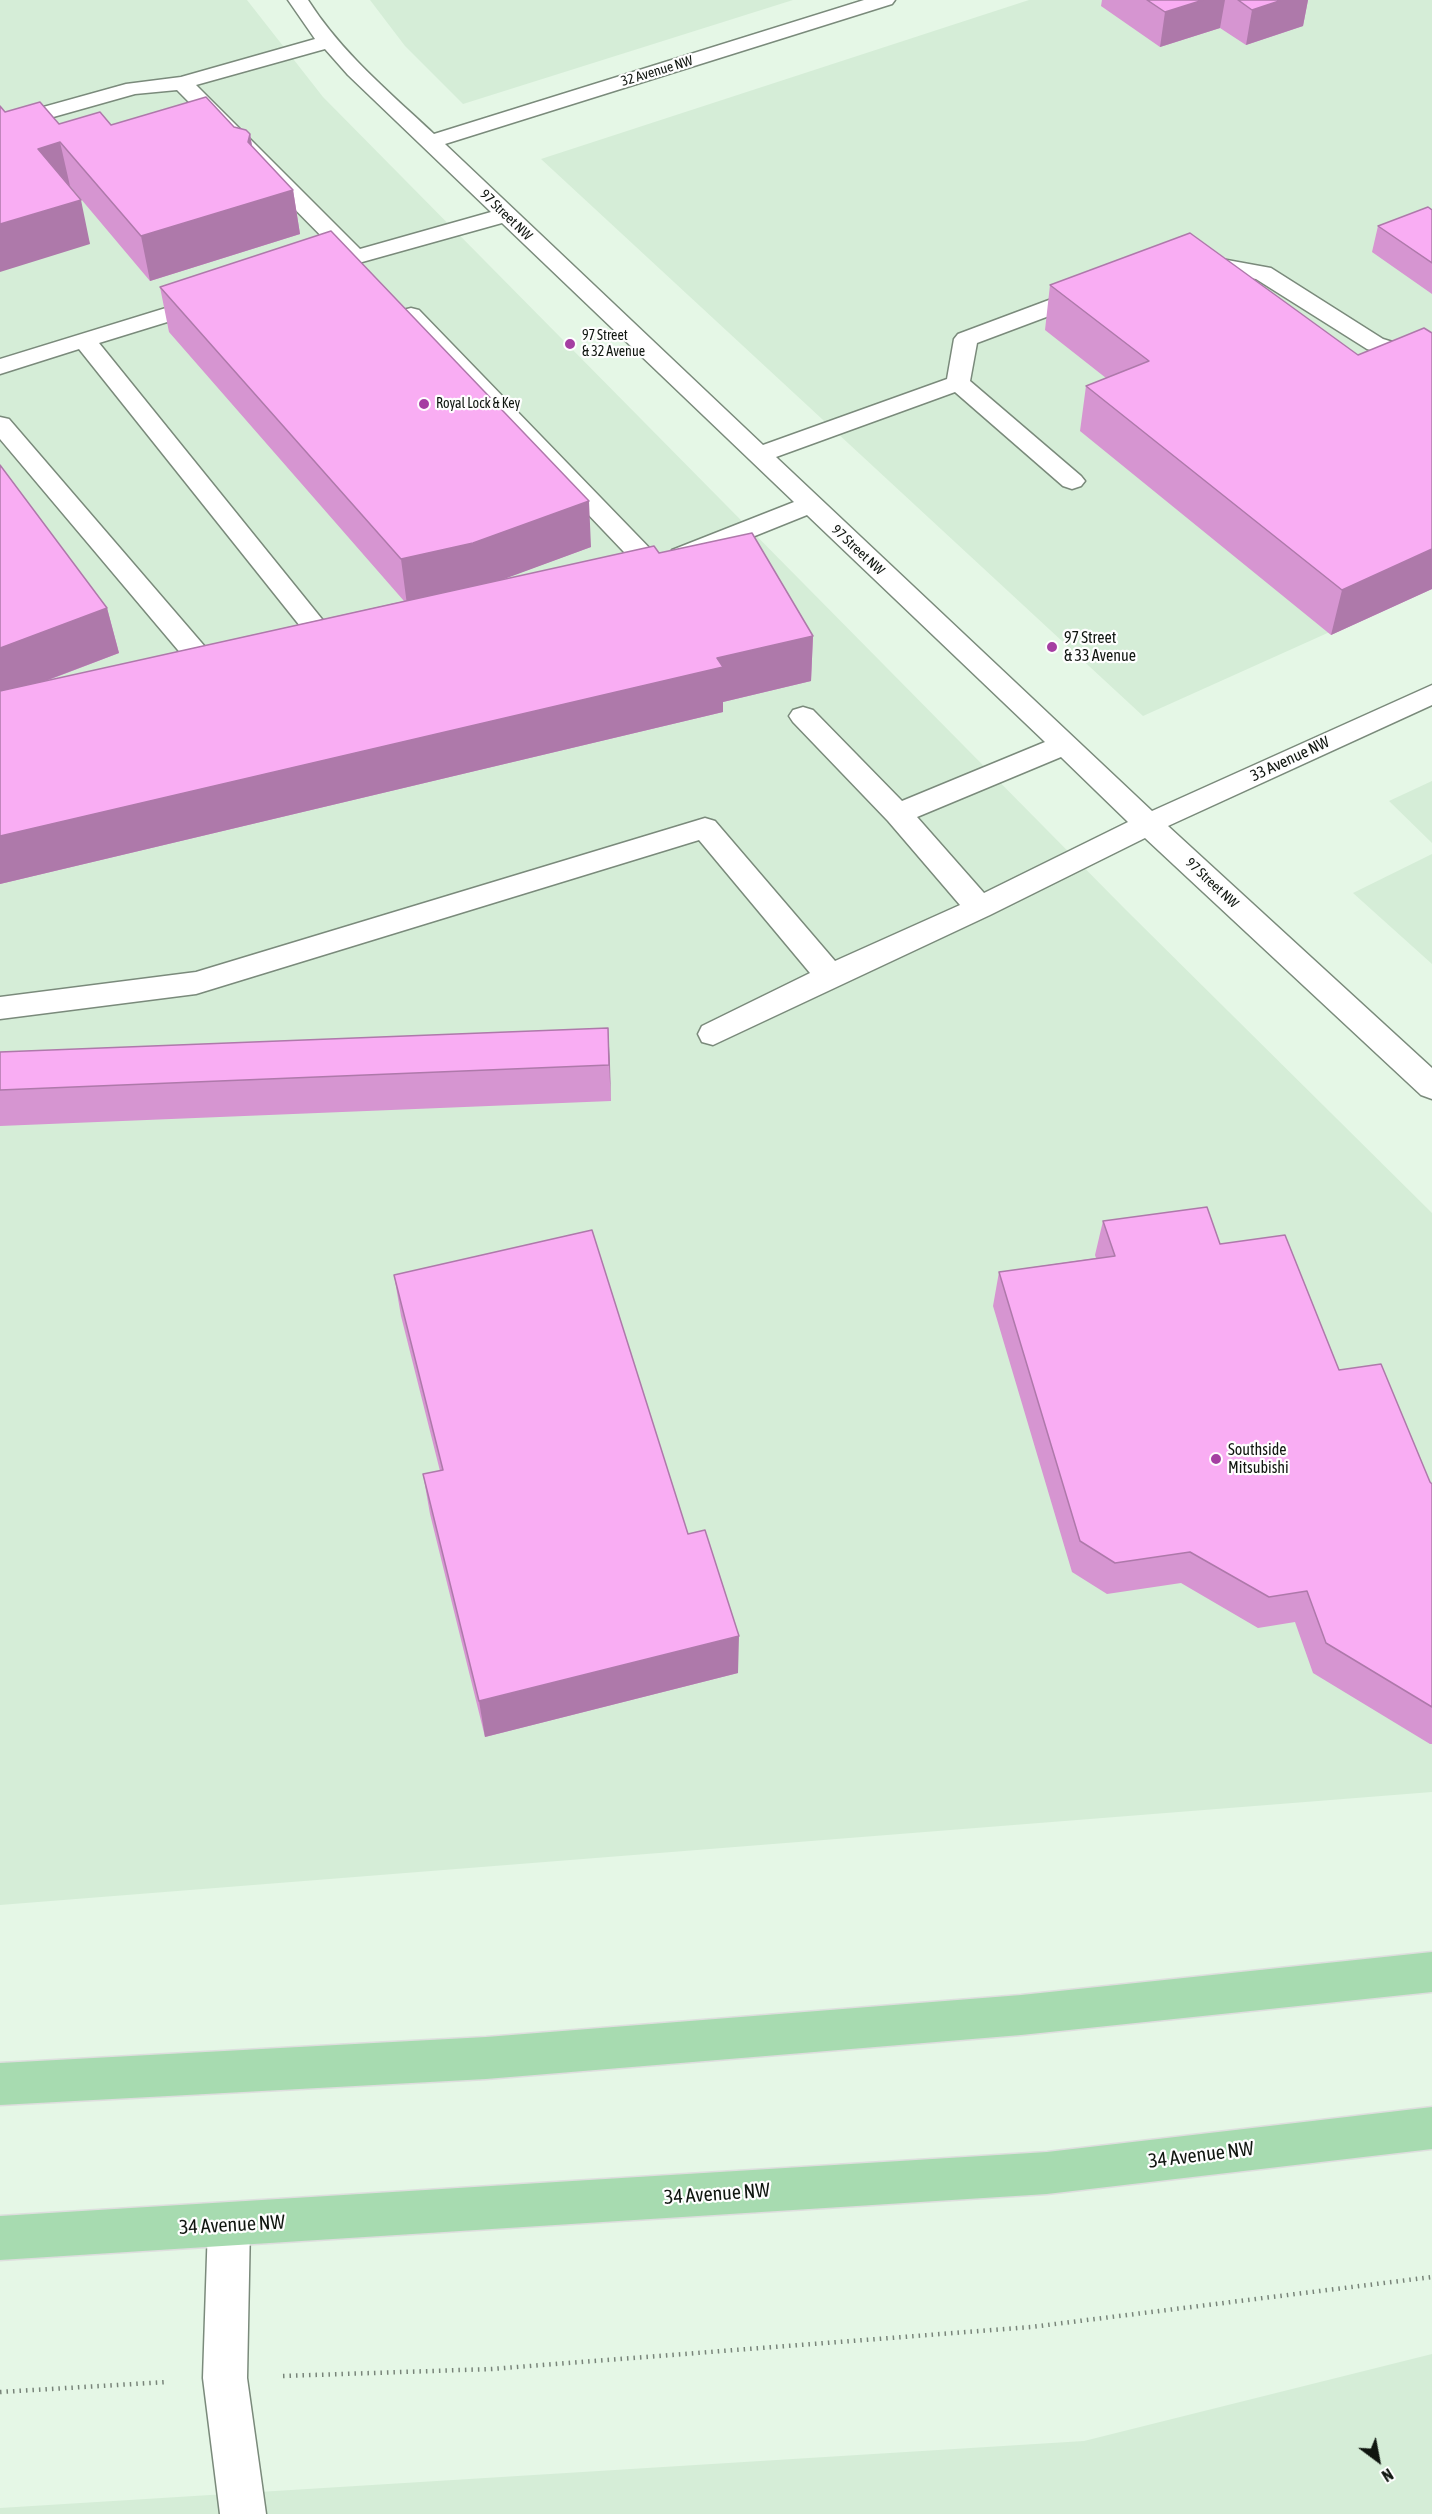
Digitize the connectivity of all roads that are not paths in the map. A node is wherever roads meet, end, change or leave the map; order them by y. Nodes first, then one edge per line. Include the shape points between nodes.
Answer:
1 (298, 0) edge
2 (885, 0) edge
3 (328, 42) junction
4 (182, 83) junction
5 (0, 126) edge
6 (429, 142) junction
7 (507, 215) junction
8 (344, 261) junction
9 (1169, 263) edge
10 (372, 274) edge
11 (1114, 283) edge
12 (231, 295) edge
13 (397, 300) edge
14 (84, 340) junction
15 (1432, 362) edge
16 (0, 368) edge
17 (958, 383) junction
18 (0, 424) edge
19 (758, 455) junction
20 (1072, 481) dead end
21 (810, 505) junction
22 (294, 648) edge
23 (208, 669) edge
24 (1432, 694) edge
25 (803, 716) dead end
26 (1065, 745) junction
27 (898, 814) junction
28 (1148, 824) junction
29 (980, 908) junction
30 (830, 976) junction
31 (0, 1008) edge
32 (713, 1034) dead end
33 (1432, 1087) edge
34 (1432, 1972) edge
35 (0, 2084) edge
36 (1432, 2128) edge
37 (229, 2225) junction
38 (0, 2238) edge
39 (243, 2514) edge

1 - 3 street, 97 Street NW
2 - 6 street, 32 Avenue NW
3 - 4 street
3 - 6 street, 97 Street NW
4 - 5 street via 133,88
4 - 8 street
6 - 7 street, 97 Street NW
7 - 8 street
7 - 19 street, 97 Street NW
8 - 10 street
9 - 15 street via 1180,259 1263,273 1376,344
11 - 17 street via 966,339
12 - 14 street
13 - 21 street via 641,569
14 - 16 street
14 - 22 street via 336,639
17 - 19 street
17 - 20 street
18 - 23 street
19 - 21 street, 97 Street NW
21 - 26 street, 97 Street NW
24 - 28 street, 33 Avenue NW
25 - 27 street
26 - 27 street
26 - 28 street, 97 Street NW
27 - 29 street
28 - 29 street, 33 Avenue NW
28 - 33 street, 97 Street NW
29 - 30 street, 33 Avenue NW
30 - 31 street via 705,828 196,982
30 - 32 street, 33 Avenue NW
34 - 35 main road via 1021,2015 533,2054
36 - 37 main road, 34 Avenue NW via 1047,2173
37 - 38 main road, 34 Avenue NW
37 - 39 street via 225,2378

